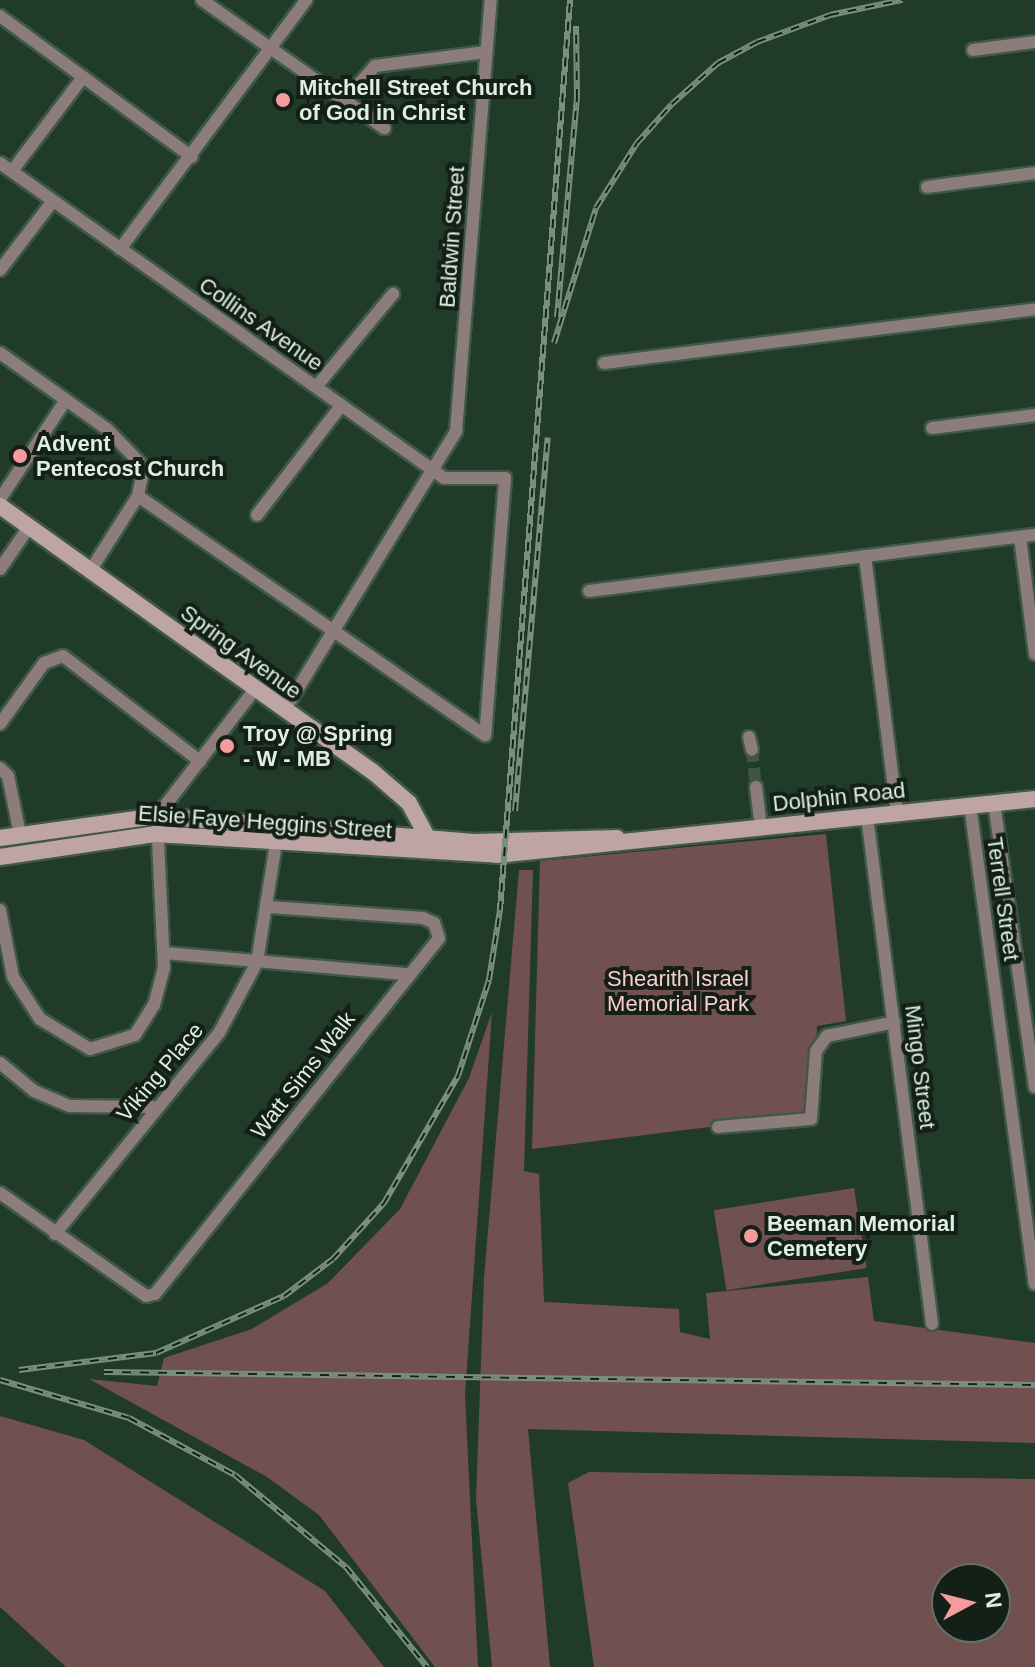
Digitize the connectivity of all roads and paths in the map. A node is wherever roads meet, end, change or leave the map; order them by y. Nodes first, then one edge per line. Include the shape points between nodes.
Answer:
1 (202, 0) edge
2 (306, 0) edge
3 (491, 0) edge
4 (0, 16) edge
5 (1035, 42) edge
6 (272, 49) junction
7 (973, 50) dead end
8 (486, 52) junction
9 (83, 77) junction
10 (345, 100) junction
11 (384, 128) dead end
12 (192, 157) junction
13 (0, 163) edge
14 (12, 171) junction
15 (1035, 173) edge
16 (927, 187) dead end
17 (53, 201) junction
18 (120, 249) junction
19 (0, 270) edge
20 (393, 294) dead end
21 (1035, 309) edge
22 (0, 353) edge
23 (604, 363) dead end
24 (316, 387) junction
25 (65, 401) junction
26 (341, 406) junction
27 (1035, 415) edge
28 (932, 428) dead end
29 (437, 473) junction
30 (138, 496) junction
31 (0, 499) edge
32 (0, 506) edge
33 (257, 515) dead end
34 (29, 527) junction
35 (1035, 535) edge
36 (1020, 537) junction
37 (865, 556) junction
38 (0, 569) edge
39 (90, 571) junction
40 (589, 591) dead end
41 (338, 632) junction
42 (1035, 654) edge
43 (255, 689) junction
44 (284, 711) junction
45 (0, 724) edge
46 (200, 761) junction
47 (0, 768) edge
48 (756, 787) tunnel mouth
49 (1035, 799) edge
50 (994, 803) junction
51 (970, 805) junction
52 (897, 813) junction
53 (157, 816) junction
54 (867, 816) junction
55 (278, 825) junction
56 (761, 828) junction
57 (20, 834) junction
58 (156, 834) junction
59 (0, 838) edge
60 (276, 844) junction
61 (432, 846) junction
62 (0, 857) edge
63 (269, 907) junction
64 (0, 910) edge
65 (165, 953) junction
66 (257, 962) junction
67 (407, 974) junction
68 (7, 979) edge
69 (895, 1022) junction
70 (0, 1063) edge
71 (1035, 1089) edge
72 (1010, 1092) junction
73 (154, 1107) junction
74 (718, 1127) dead end
75 (0, 1193) edge
76 (58, 1236) junction
77 (1035, 1284) edge
78 (932, 1324) dead end

1 - 6 street
2 - 6 street
3 - 8 street, Baldwin Street
4 - 9 street
5 - 7 street
6 - 10 street
6 - 12 street
8 - 10 street via 375,66
8 - 29 street, Baldwin Street via 456,431
9 - 12 street
9 - 14 street
10 - 11 street
12 - 18 street
13 - 14 street, Collins Avenue
14 - 17 street, Collins Avenue
15 - 16 street
17 - 18 street, Collins Avenue
17 - 19 street
18 - 24 street, Collins Avenue
20 - 24 street
21 - 23 street
22 - 25 street
24 - 26 street, Collins Avenue
25 - 30 street via 144,467
25 - 31 street
26 - 29 street, Collins Avenue
26 - 33 street
27 - 28 street
29 - 41 street, Baldwin Street
29 - 41 street via 448,479 496,473 505,482 485,735
30 - 39 street
30 - 41 street
32 - 34 main road, Spring Avenue
34 - 38 street
34 - 39 main road, Spring Avenue
35 - 36 street
36 - 37 street
36 - 42 street
37 - 40 street
37 - 52 street
39 - 43 main road, Spring Avenue
41 - 44 street, Baldwin Street
43 - 44 main road, Spring Avenue
43 - 46 street
44 - 61 main road, Spring Avenue via 409,803
45 - 46 street via 44,663 63,656
46 - 53 street
47 - 57 street via 8,776
48 - 56 street
49 - 50 main road, Dolphin Road
50 - 51 main road, Dolphin Road
50 - 71 street, Terrell Street
51 - 52 main road, Dolphin Road
51 - 72 street, Terrell Street
52 - 54 main road, Dolphin Road
53 - 55 main road, Elsie Faye Heggins Street
53 - 57 main road, Elsie Faye Heggins Street
53 - 58 street
54 - 56 main road, Dolphin Road
54 - 69 street, Mingo Street
55 - 60 street, Viking Place
55 - 61 main road, Elsie Faye Heggins Street
56 - 61 main road, Dolphin Road via 647,840
57 - 59 main road, Elsie Faye Heggins Street
58 - 60 main road, Elsie Faye Heggins Street
58 - 62 main road, Elsie Faye Heggins Street
58 - 65 street
60 - 61 main road, Elsie Faye Heggins Street
60 - 63 street, Viking Place
63 - 66 street, Viking Place
63 - 67 street, Watt Sims Walk via 430,919 439,938
64 - 68 street
65 - 66 street
65 - 68 street via 148,1017 109,1048 83,1047 55,1030
66 - 67 street
66 - 73 street, Viking Place via 219,1033
67 - 76 street, Watt Sims Walk via 155,1294 146,1296
69 - 74 street via 827,1036 816,1051 811,1119
69 - 78 street, Mingo Street
70 - 73 street via 34,1091 70,1106
71 - 72 street
72 - 77 street, Terrell Street
73 - 76 street, Viking Place
75 - 76 street, Watt Sims Walk

